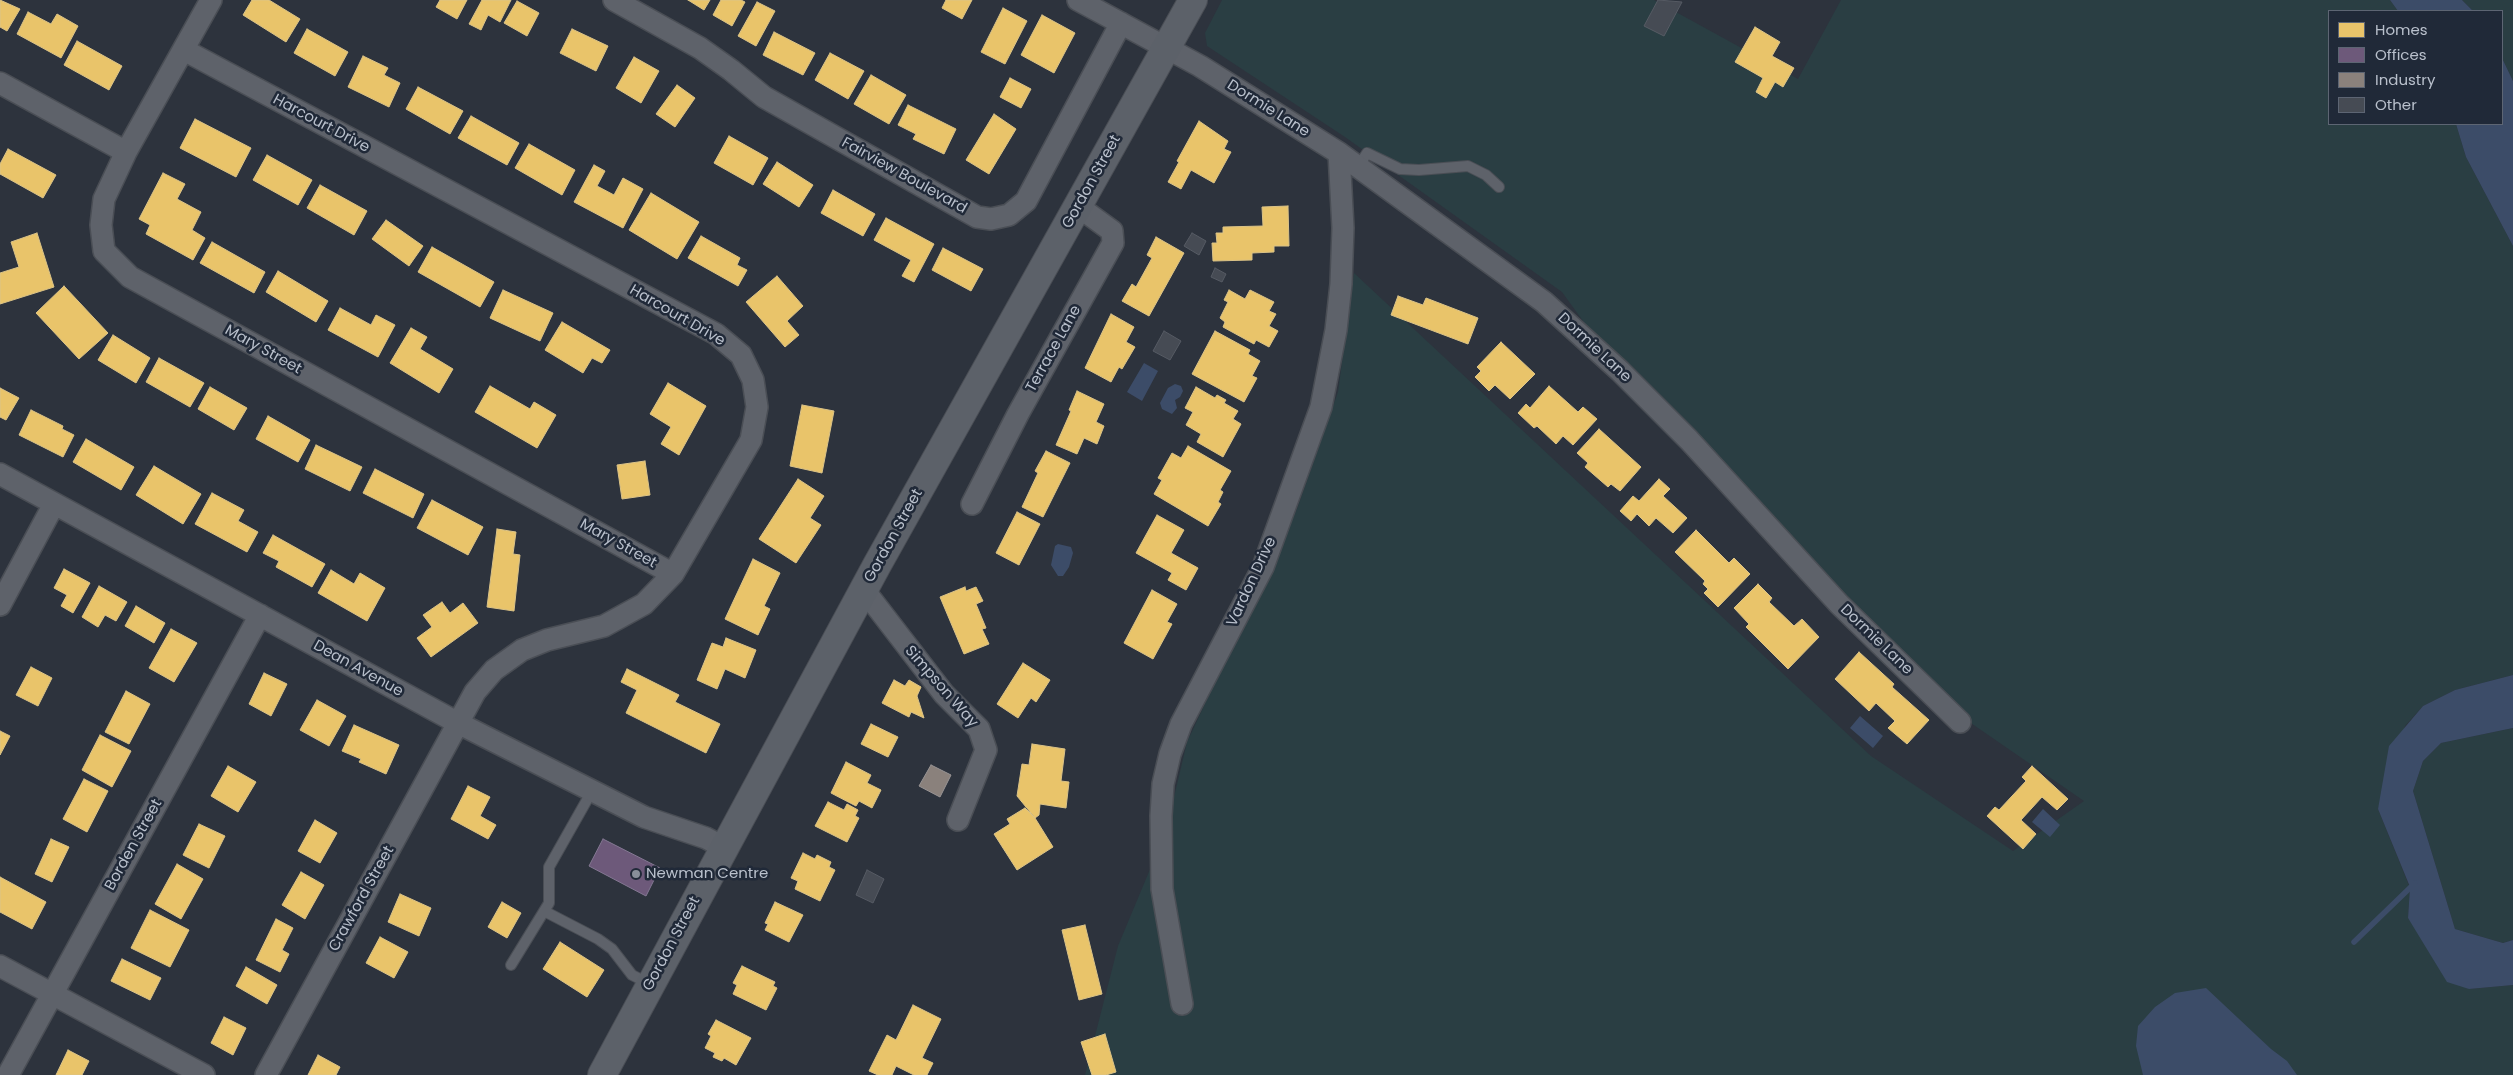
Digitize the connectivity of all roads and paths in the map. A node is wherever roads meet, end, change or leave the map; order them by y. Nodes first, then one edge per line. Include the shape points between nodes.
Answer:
1 (211, 0) edge
2 (614, 0) edge
3 (1078, 0) edge
4 (1193, 0) edge
5 (1121, 23) junction
6 (1167, 48) junction
7 (184, 50) junction
8 (0, 83) edge
9 (126, 152) junction
10 (1339, 153) junction
11 (1358, 167) junction
12 (1499, 187) dead end
13 (1078, 207) junction
14 (0, 474) edge
15 (54, 504) junction
16 (972, 504) dead end
17 (673, 574) junction
18 (864, 590) junction
19 (0, 605) edge
20 (260, 616) junction
21 (1960, 722) dead end
22 (458, 723) junction
23 (592, 791) junction
24 (958, 820) dead end
25 (723, 847) junction
26 (544, 911) junction
27 (511, 965) dead end
28 (0, 966) edge
29 (651, 984) junction
30 (52, 994) junction
31 (1182, 1004) dead end
32 (8, 1075) edge
33 (204, 1075) edge
34 (266, 1075) edge
35 (602, 1075) edge

1 - 7 street, Mary Street
2 - 5 street, Fairview Boulevard via 700,48 764,97 977,217 991,219 1009,216 1026,201
3 - 5 street, Dormie Lane
4 - 6 main road, Gordon Street
5 - 6 street, Dormie Lane
6 - 10 street, Dormie Lane
6 - 13 main road, Gordon Street
7 - 9 street, Mary Street
7 - 17 street, Harcourt Drive via 716,334 741,355 753,380 757,407 751,440
8 - 9 street
9 - 17 street, Mary Street via 104,199 101,225 104,251 130,277
10 - 11 street, Dormie Lane
10 - 31 street, Vardon Drive via 1343,228 1341,284 1321,407 1263,567 1181,724 1163,784 1162,889
11 - 12 lane via 1367,153 1400,169 1468,166 1486,175
11 - 21 street, Dormie Lane via 1544,302 1620,371 1689,440 1839,604
13 - 16 street, Terrace Lane via 1112,231 1113,243
13 - 18 main road, Gordon Street
14 - 15 street, Dean Avenue
15 - 19 street
15 - 20 street, Dean Avenue
17 - 22 street, Harcourt Drive via 644,604 604,626 547,640 522,650 494,670 475,692
18 - 24 street, Simpson Way via 944,694 979,729 986,750
18 - 25 main road, Gordon Street
20 - 22 street, Dean Avenue
20 - 30 street, Borden Street
22 - 23 street, Dean Avenue
22 - 34 street, Crawford Street
23 - 25 street, Dean Avenue via 644,817
23 - 26 lane via 548,867 549,903
25 - 29 main road, Gordon Street
26 - 27 lane
26 - 29 lane via 598,939 612,949 632,975
28 - 30 street
29 - 35 main road, Gordon Street
30 - 32 street, Borden Street
30 - 33 street

